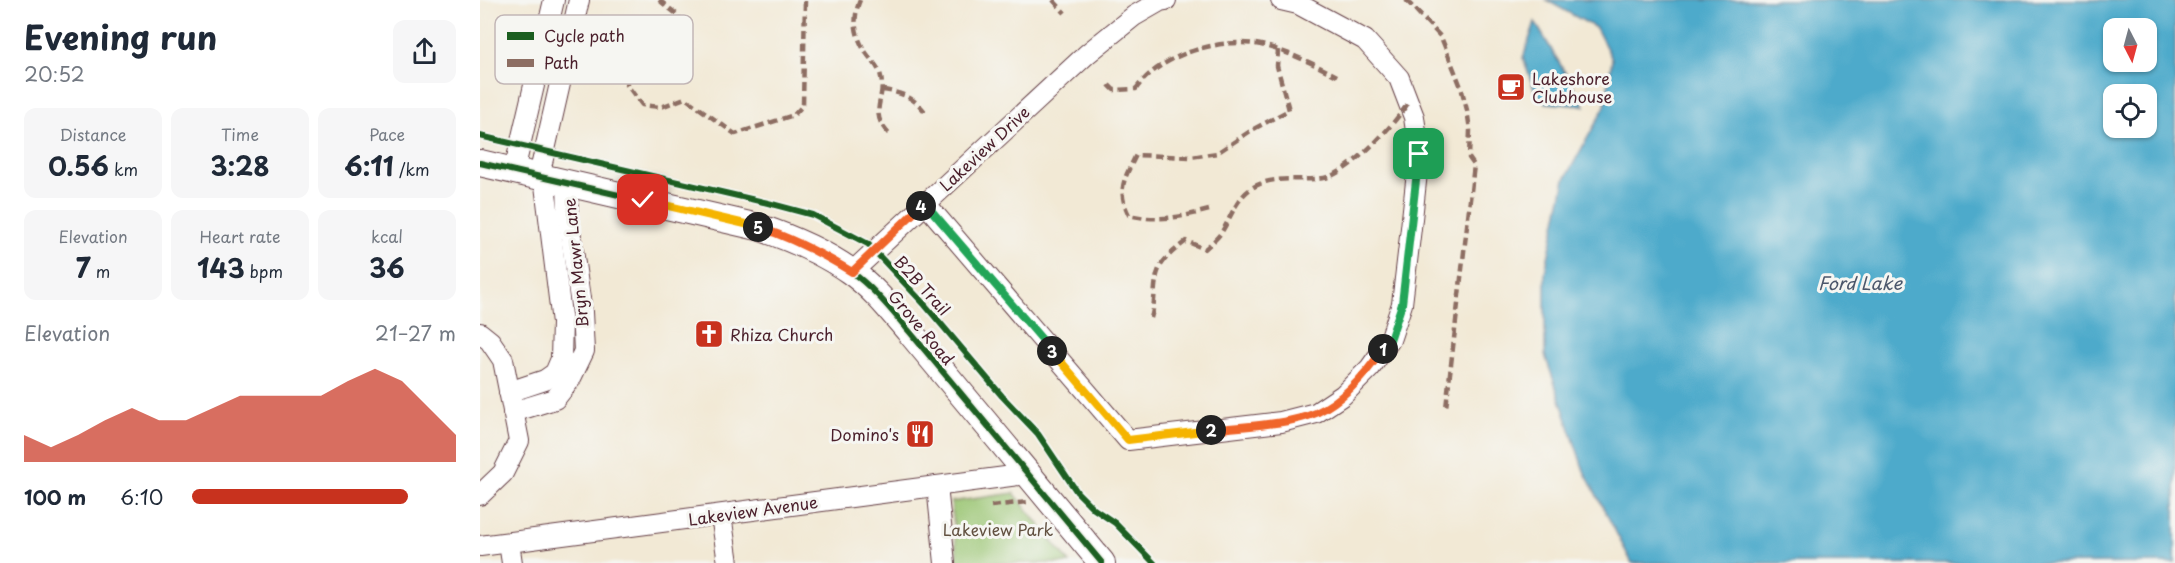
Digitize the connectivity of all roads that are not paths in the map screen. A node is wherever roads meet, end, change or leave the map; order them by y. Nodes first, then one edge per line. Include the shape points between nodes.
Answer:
1 (580, 0) edge
2 (1162, 0) edge
3 (1281, 0) edge
4 (576, 15) edge
5 (583, 15) edge
6 (534, 84) edge
7 (560, 84) edge
8 (570, 84) edge
9 (530, 101) junction
10 (554, 108) junction
11 (480, 163) edge
12 (514, 171) junction
13 (550, 179) junction
14 (925, 203) junction
15 (852, 272) junction
16 (480, 333) edge
17 (509, 392) junction
18 (513, 412) junction
19 (1027, 474) junction
20 (937, 486) junction
21 (480, 495) edge
22 (721, 515) junction
23 (509, 543) junction
24 (480, 546) edge
25 (512, 563) edge
26 (728, 563) edge
27 (945, 563) edge
28 (1102, 563) edge

1 - 4 street
1 - 5 street
2 - 14 street, Lakeview Drive via 1134,16 1087,54
3 - 14 street, Lakeview Drive via 1298,4 1365,40 1399,78 1414,117 1419,154 1402,304 1390,340 1370,369 1343,395 1316,413 1281,422 1128,440
6 - 9 street
7 - 10 street
8 - 10 street via 568,97
9 - 10 street
9 - 12 street
10 - 13 street
11 - 12 main road, Grove Road
12 - 13 main road, Grove Road
13 - 15 main road, Grove Road via 758,227 800,243
13 - 17 street, Bryn Mawr Lane via 562,323 561,360 555,373 545,380
13 - 18 street, Bryn Mawr Lane via 568,216 584,351 570,380 555,399
14 - 15 street
15 - 19 main road, Grove Road via 881,298
16 - 17 street via 490,340 503,360
17 - 18 street
18 - 21 street via 519,444 503,473
19 - 20 street, Lakeview Avenue
19 - 28 main road, Grove Road
20 - 22 street, Lakeview Avenue
20 - 27 street
22 - 23 street, Lakeview Avenue
22 - 26 street
23 - 24 street, Lakeview Avenue
23 - 25 street

